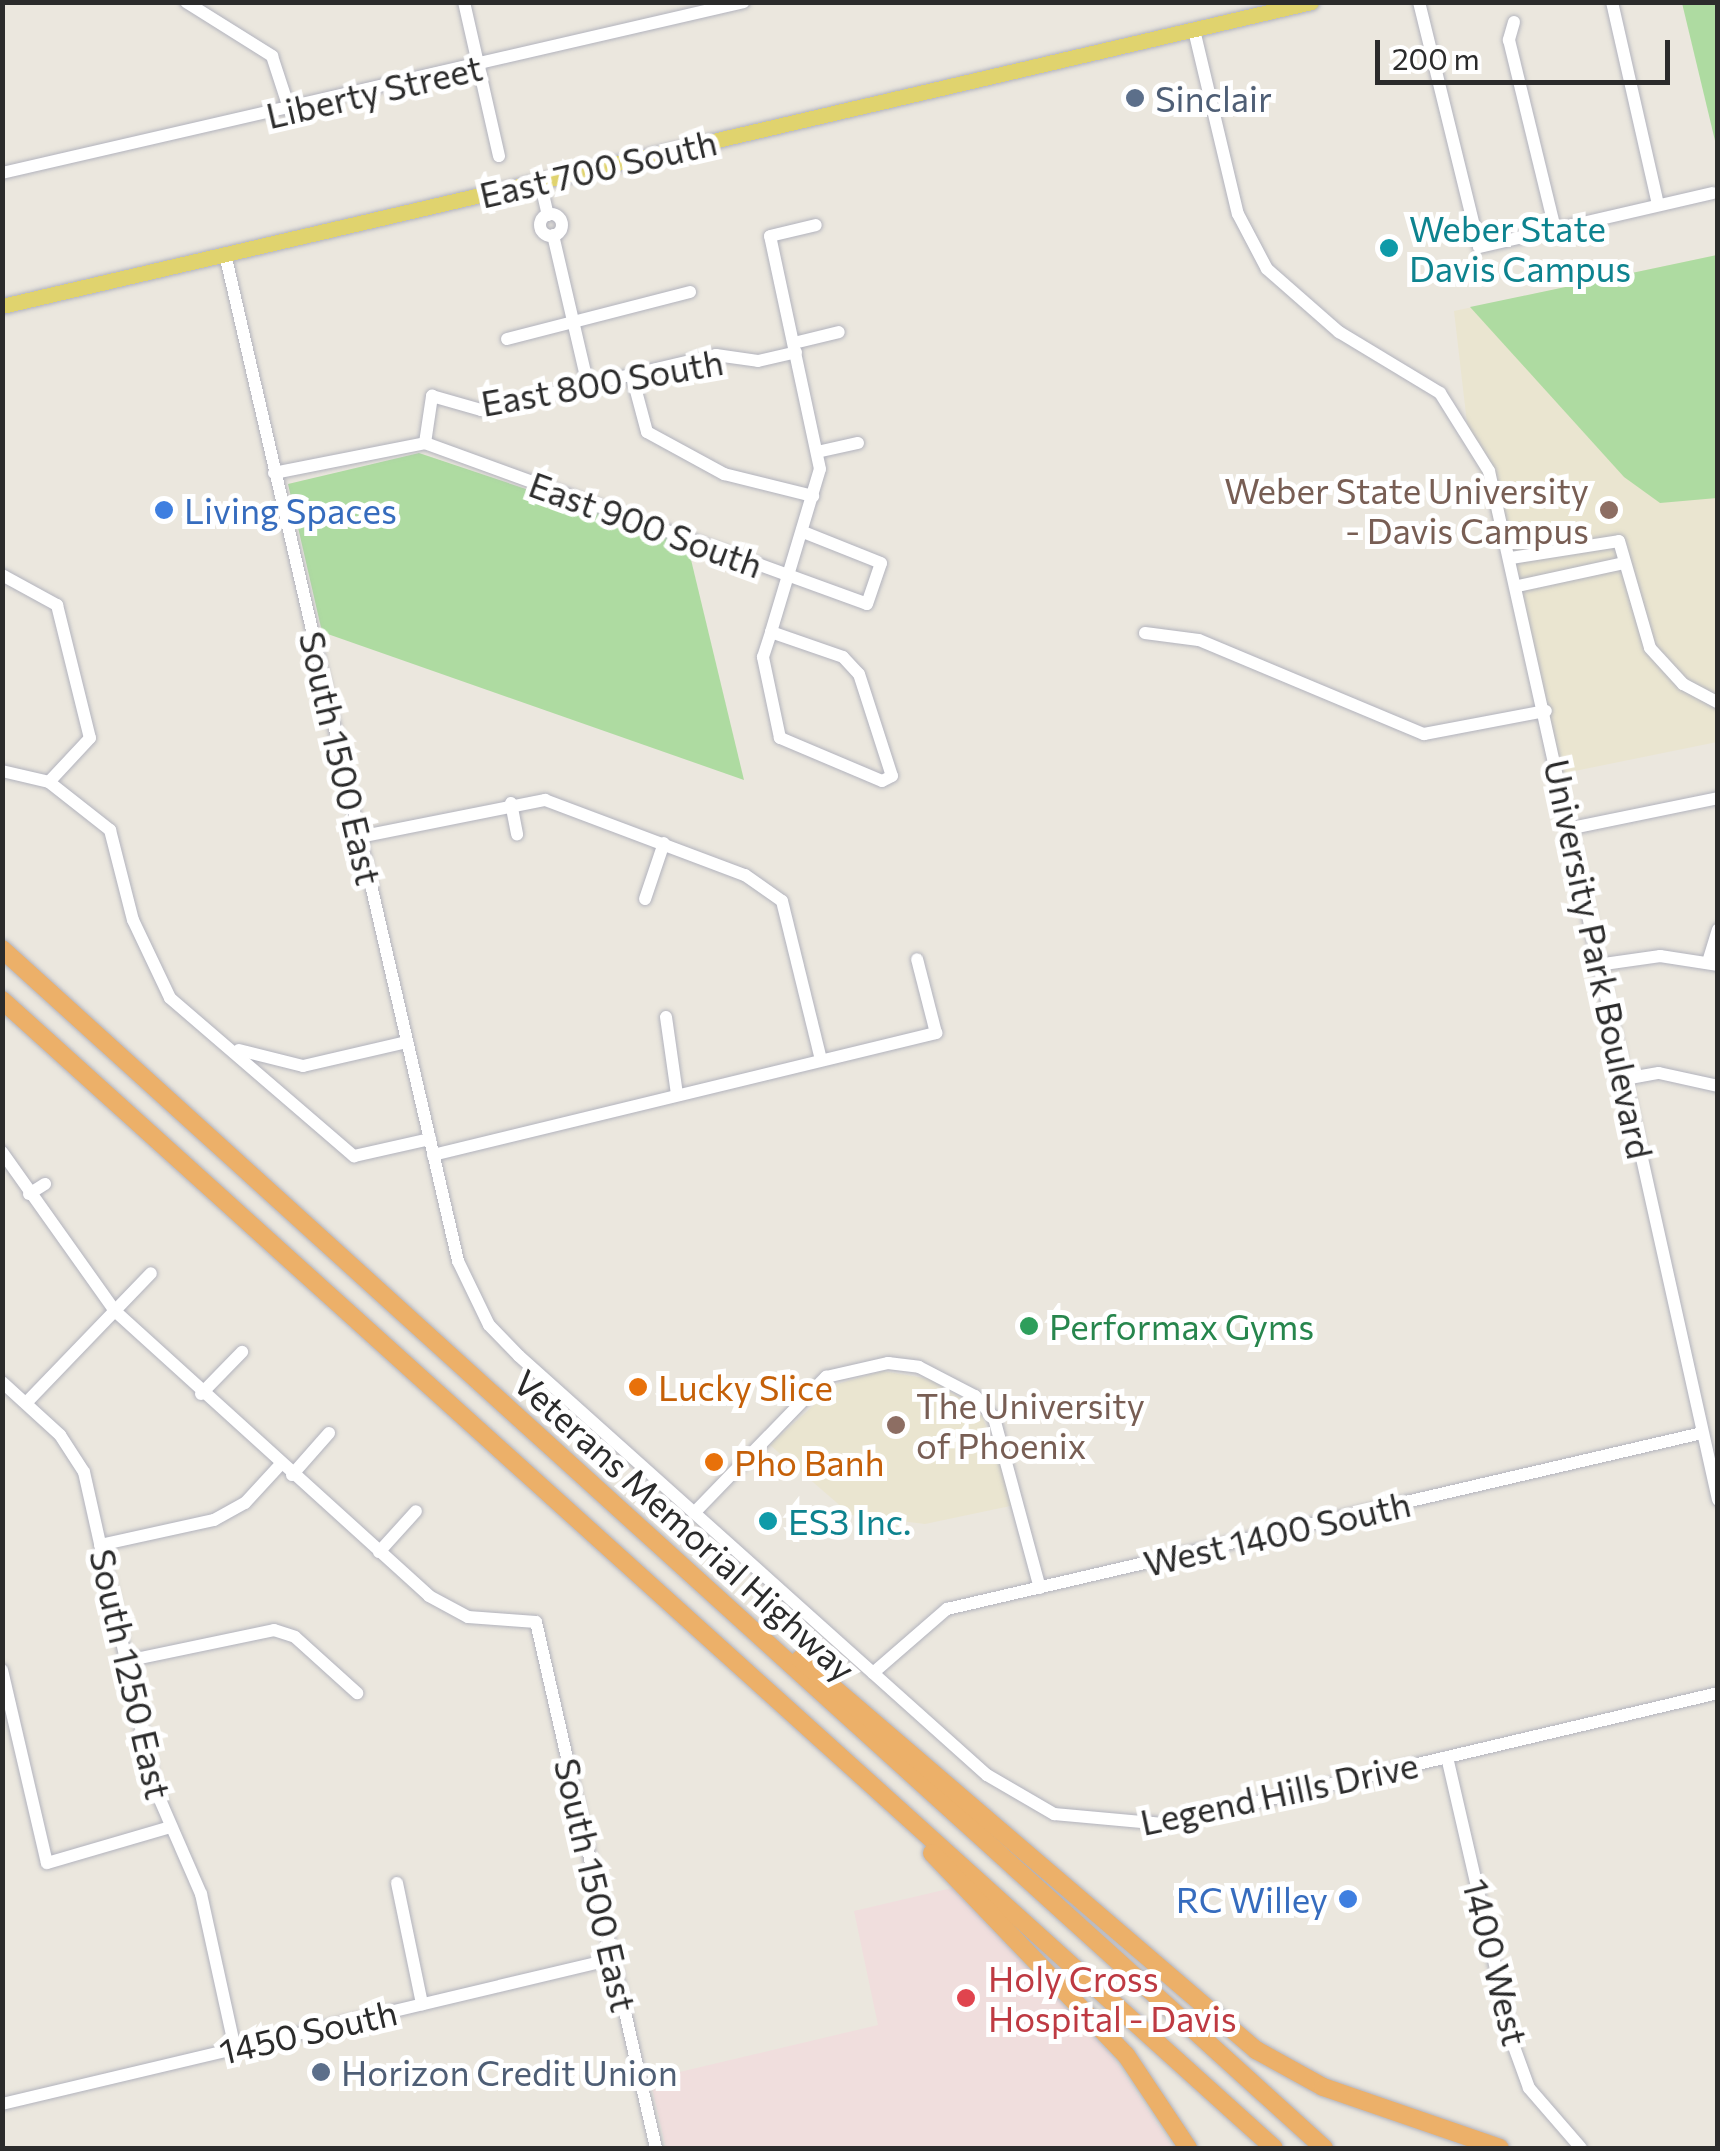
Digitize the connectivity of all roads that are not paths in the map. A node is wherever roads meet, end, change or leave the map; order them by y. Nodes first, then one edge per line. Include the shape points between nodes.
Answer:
1 (186, 2) edge
2 (464, 2) edge
3 (744, 2) edge
4 (1312, 2) edge
5 (1419, 2) edge
6 (1612, 2) edge
7 (687, 9) edge
8 (1514, 22) dead end
9 (1194, 30) junction
10 (478, 66) junction
11 (290, 111) junction
12 (499, 156) dead end
13 (2, 173) edge
14 (540, 181) junction
15 (1713, 194) dead end
16 (1658, 205) junction
17 (816, 225) dead end
18 (1554, 228) junction
19 (224, 254) junction
20 (690, 292) dead end
21 (2, 306) edge
22 (572, 322) junction
23 (839, 332) dead end
24 (506, 339) dead end
25 (795, 348) junction
26 (632, 376) junction
27 (588, 386) junction
28 (426, 442) junction
29 (858, 443) dead end
30 (816, 452) junction
31 (274, 473) junction
32 (813, 496) junction
33 (803, 532) junction
34 (1511, 558) junction
35 (1624, 563) junction
36 (2, 575) edge
37 (789, 576) junction
38 (1518, 586) junction
39 (771, 632) junction
40 (1144, 633) dead end
41 (1718, 703) edge
42 (1546, 712) junction
43 (2, 771) edge
44 (49, 782) junction
45 (1718, 798) edge
46 (511, 802) junction
47 (1572, 828) junction
48 (517, 834) dead end
49 (359, 837) junction
50 (664, 843) junction
51 (645, 899) dead end
52 (1718, 929) edge
53 (2, 938) edge
54 (2, 949) edge
55 (918, 959) dead end
56 (1604, 964) junction
57 (1713, 964) edge
58 (2, 1004) edge
59 (666, 1017) dead end
60 (92, 1030) junction
61 (407, 1042) junction
62 (223, 1044) junction
63 (822, 1060) junction
64 (1630, 1078) junction
65 (1718, 1086) edge
66 (677, 1094) junction
67 (430, 1139) junction
68 (2, 1152) edge
69 (433, 1155) junction
70 (45, 1184) dead end
71 (29, 1194) junction
72 (458, 1261) joint
73 (151, 1274) dead end
74 (115, 1311) junction
75 (242, 1352) dead end
76 (2, 1382) edge
77 (201, 1394) junction
78 (26, 1403) junction
79 (330, 1433) dead end
80 (1702, 1433) junction
81 (280, 1464) junction
82 (292, 1474) junction
83 (1718, 1500) edge
84 (416, 1511) dead end
85 (694, 1513) junction
86 (100, 1545) junction
87 (379, 1552) junction
88 (1040, 1588) junction
89 (724, 1606) junction
90 (126, 1661) junction
91 (873, 1673) junction
92 (3, 1674) edge
93 (358, 1693) dead end
94 (1718, 1693) edge
95 (1447, 1758) junction
96 (876, 1788) junction
97 (170, 1827) junction
98 (397, 1883) dead end
99 (613, 1958) junction
100 (422, 2004) junction
101 (234, 2048) junction
102 (2, 2104) edge
103 (656, 2148) edge
104 (1188, 2148) edge
105 (1274, 2148) edge
106 (1324, 2148) edge
107 (1500, 2148) edge
108 (1580, 2148) edge

1 - 11 street via 272,56
2 - 10 street
3 - 7 street, Liberty Street
4 - 9 main road, East 700 South
5 - 18 street via 1479,246
6 - 16 street
7 - 10 street, Liberty Street
8 - 18 street via 1509,40
9 - 14 main road, East 700 South
9 - 34 street, University Park Boulevard via 1238,214 1267,268 1339,332 1416,374 1467,423
10 - 11 street, Liberty Street
10 - 12 street
11 - 13 street, Liberty Street
14 - 19 main road, East 700 South
14 - 22 street via 548,214 540,229 553,236
15 - 16 street
16 - 18 street
17 - 25 street via 770,236
19 - 21 main road, East 700 South
19 - 31 street, South 1500 East
20 - 22 street
22 - 24 street
22 - 27 street
23 - 25 street, East 800 South
25 - 26 street, East 800 South via 758,360 716,355
25 - 30 street
26 - 27 street, East 800 South
26 - 32 street via 648,432 724,474
27 - 28 street, East 800 South via 481,410 432,396
28 - 31 street
28 - 37 street, East 900 South
29 - 30 street
30 - 32 street
31 - 49 street, South 1500 East
32 - 33 street
33 - 37 street
33 - 37 street, East 900 South via 881,563 868,604
34 - 35 street via 1611,538
34 - 38 street, University Park Boulevard
35 - 38 street
35 - 41 street via 1650,648 1682,684
36 - 44 street via 57,605 90,738
37 - 39 street
38 - 42 street, University Park Boulevard
39 - 39 street via 762,657 780,738 882,781 892,776 859,674 844,657
40 - 42 street via 1199,640 1424,734
42 - 47 street, University Park Boulevard
43 - 44 street
44 - 62 street via 110,830 148,961 170,998
45 - 47 street
46 - 48 street
46 - 49 street
46 - 50 street via 545,800
47 - 56 street, University Park Boulevard
49 - 61 street, South 1500 East
50 - 51 street
50 - 63 street via 767,886 789,919
52 - 57 street
53 - 60 highway
54 - 60 highway, Veterans Memorial Highway
55 - 63 street via 936,1032
56 - 57 street
56 - 64 street, University Park Boulevard
58 - 96 highway, Veterans Memorial Highway
59 - 66 street
60 - 89 highway, Veterans Memorial Highway
61 - 62 street via 303,1066
61 - 67 street, South 1500 East
62 - 67 street via 354,1156
63 - 66 street
64 - 65 street via 1659,1073
64 - 80 street, University Park Boulevard
66 - 69 street
67 - 69 street, South 1500 East
68 - 71 street
69 - 72 street, South 1500 East
70 - 71 street
71 - 74 street
72 - 85 street, Legend Hills Drive via 489,1325
73 - 74 street
74 - 77 street
74 - 78 street
75 - 77 street
76 - 78 street, South 1250 East
77 - 81 street
78 - 86 street, South 1250 East via 73,1451
79 - 82 street
80 - 83 street, University Park Boulevard
80 - 88 street, West 1400 South
81 - 82 street
81 - 86 street via 245,1503 214,1520
82 - 87 street
84 - 87 street
85 - 88 street via 826,1377 888,1363 919,1368 975,1396 994,1418
85 - 91 street, Legend Hills Drive
86 - 90 street, South 1250 East
87 - 99 street, South 1500 East via 468,1617 536,1622
88 - 91 street, West 1400 South via 924,1620
89 - 106 highway, Veterans Memorial Highway
89 - 107 highway via 757,1621 1263,2056 1324,2087
90 - 93 street via 274,1630
90 - 97 street, South 1250 East
91 - 95 street, Legend Hills Drive via 1026,1802 1091,1824 1164,1824
92 - 97 street via 47,1863
94 - 95 street, Legend Hills Drive
95 - 108 street, 1400 West via 1519,2060 1538,2102
96 - 104 highway via 1126,2055
96 - 105 highway, Veterans Memorial Highway
97 - 101 street, South 1250 East via 201,1894
98 - 100 street
99 - 100 street, 1450 South
99 - 103 street, South 1500 East
100 - 101 street, 1450 South
101 - 102 street, 1450 South

